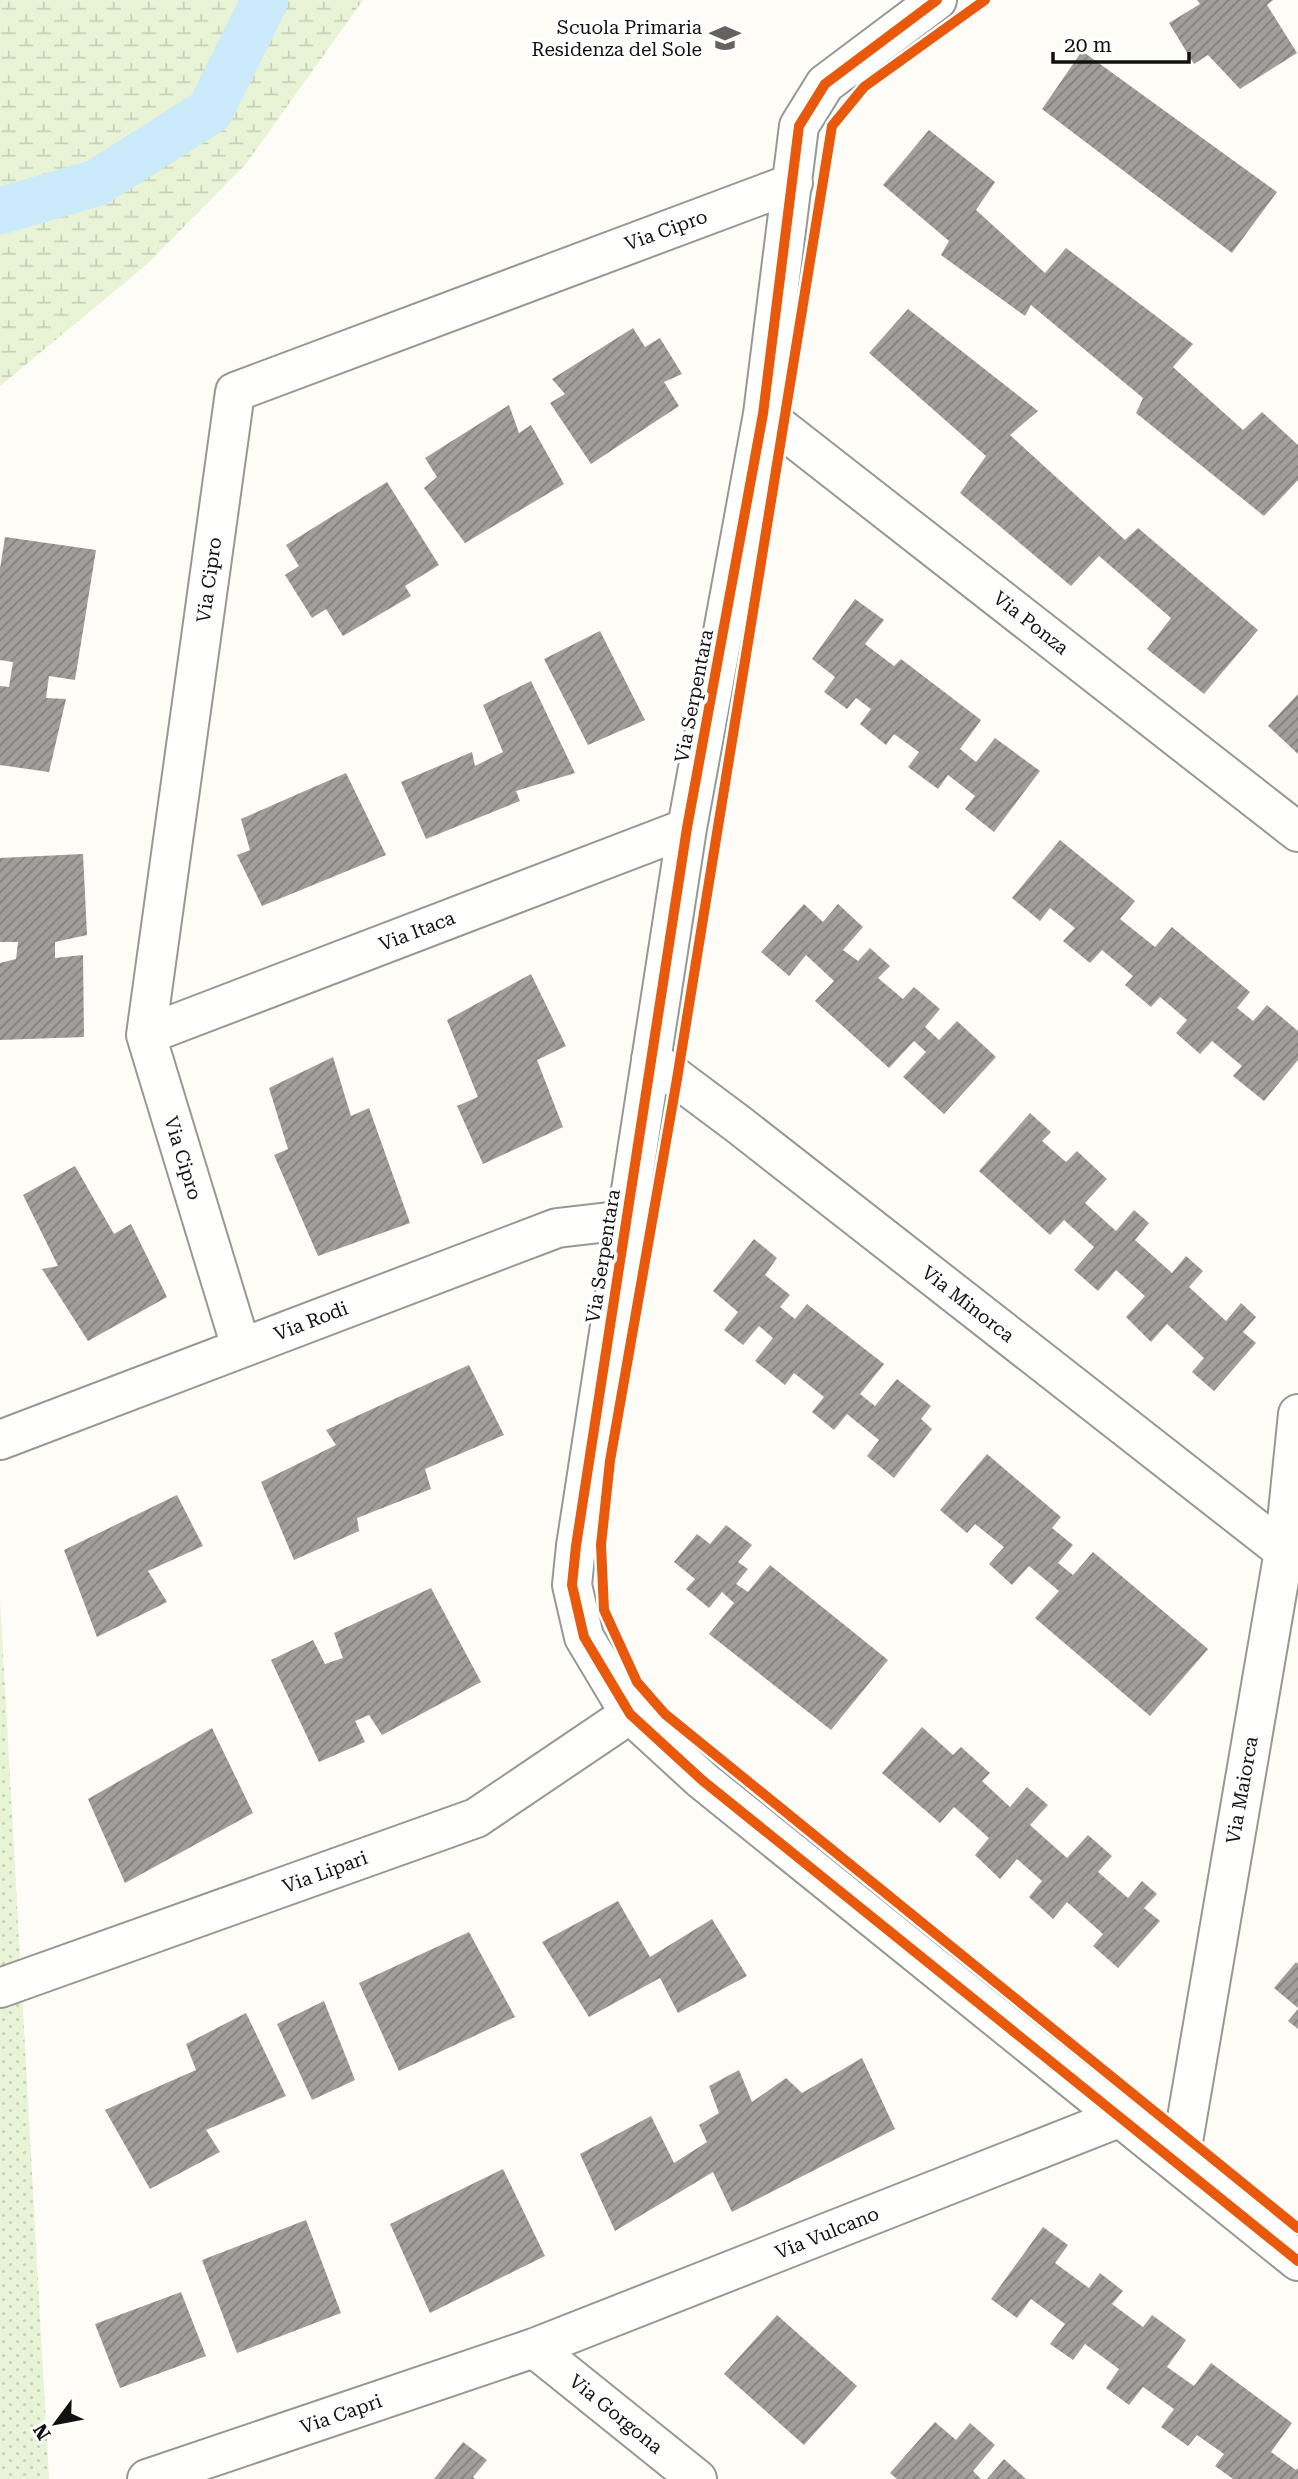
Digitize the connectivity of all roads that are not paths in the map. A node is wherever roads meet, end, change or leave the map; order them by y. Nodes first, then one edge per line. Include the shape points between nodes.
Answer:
1 (937, 0) edge
2 (793, 183) junction
3 (764, 414) junction
4 (687, 828) junction
5 (1298, 832) edge
6 (146, 1035) junction
7 (651, 1059) junction
8 (626, 1220) junction
9 (241, 1348) junction
10 (1298, 1414) edge
11 (0, 1440) edge
12 (1284, 1551) junction
13 (630, 1714) junction
14 (0, 1989) edge
15 (1121, 2117) junction
16 (1179, 2165) junction
17 (1298, 2261) edge
18 (534, 2348) junction
19 (147, 2479) edge
20 (697, 2479) edge

1 - 2 street, Via Serpentara via 825,83 799,126
2 - 3 street, Via Serpentara
2 - 6 street, Via Cipro via 235,392
3 - 4 street, Via Serpentara
3 - 5 street, Via Ponza
4 - 6 street, Via Itaca
4 - 7 street, Via Serpentara
6 - 9 street, Via Cipro
7 - 8 street, Via Serpentara
7 - 12 street, Via Minorca
8 - 9 street, Via Rodi via 557,1228
8 - 13 street, Via Serpentara via 572,1585 584,1637
9 - 11 street, Via Rodi
10 - 12 street, Via Maiorca
12 - 16 street, Via Maiorca
13 - 14 street, Via Lipari via 476,1818
13 - 15 street, Via Serpentara via 702,1780
15 - 16 street, Via Serpentara
15 - 18 street, Via Vulcano
16 - 17 street, Via Serpentara
18 - 19 street, Via Capri
18 - 20 street, Via Gorgona

